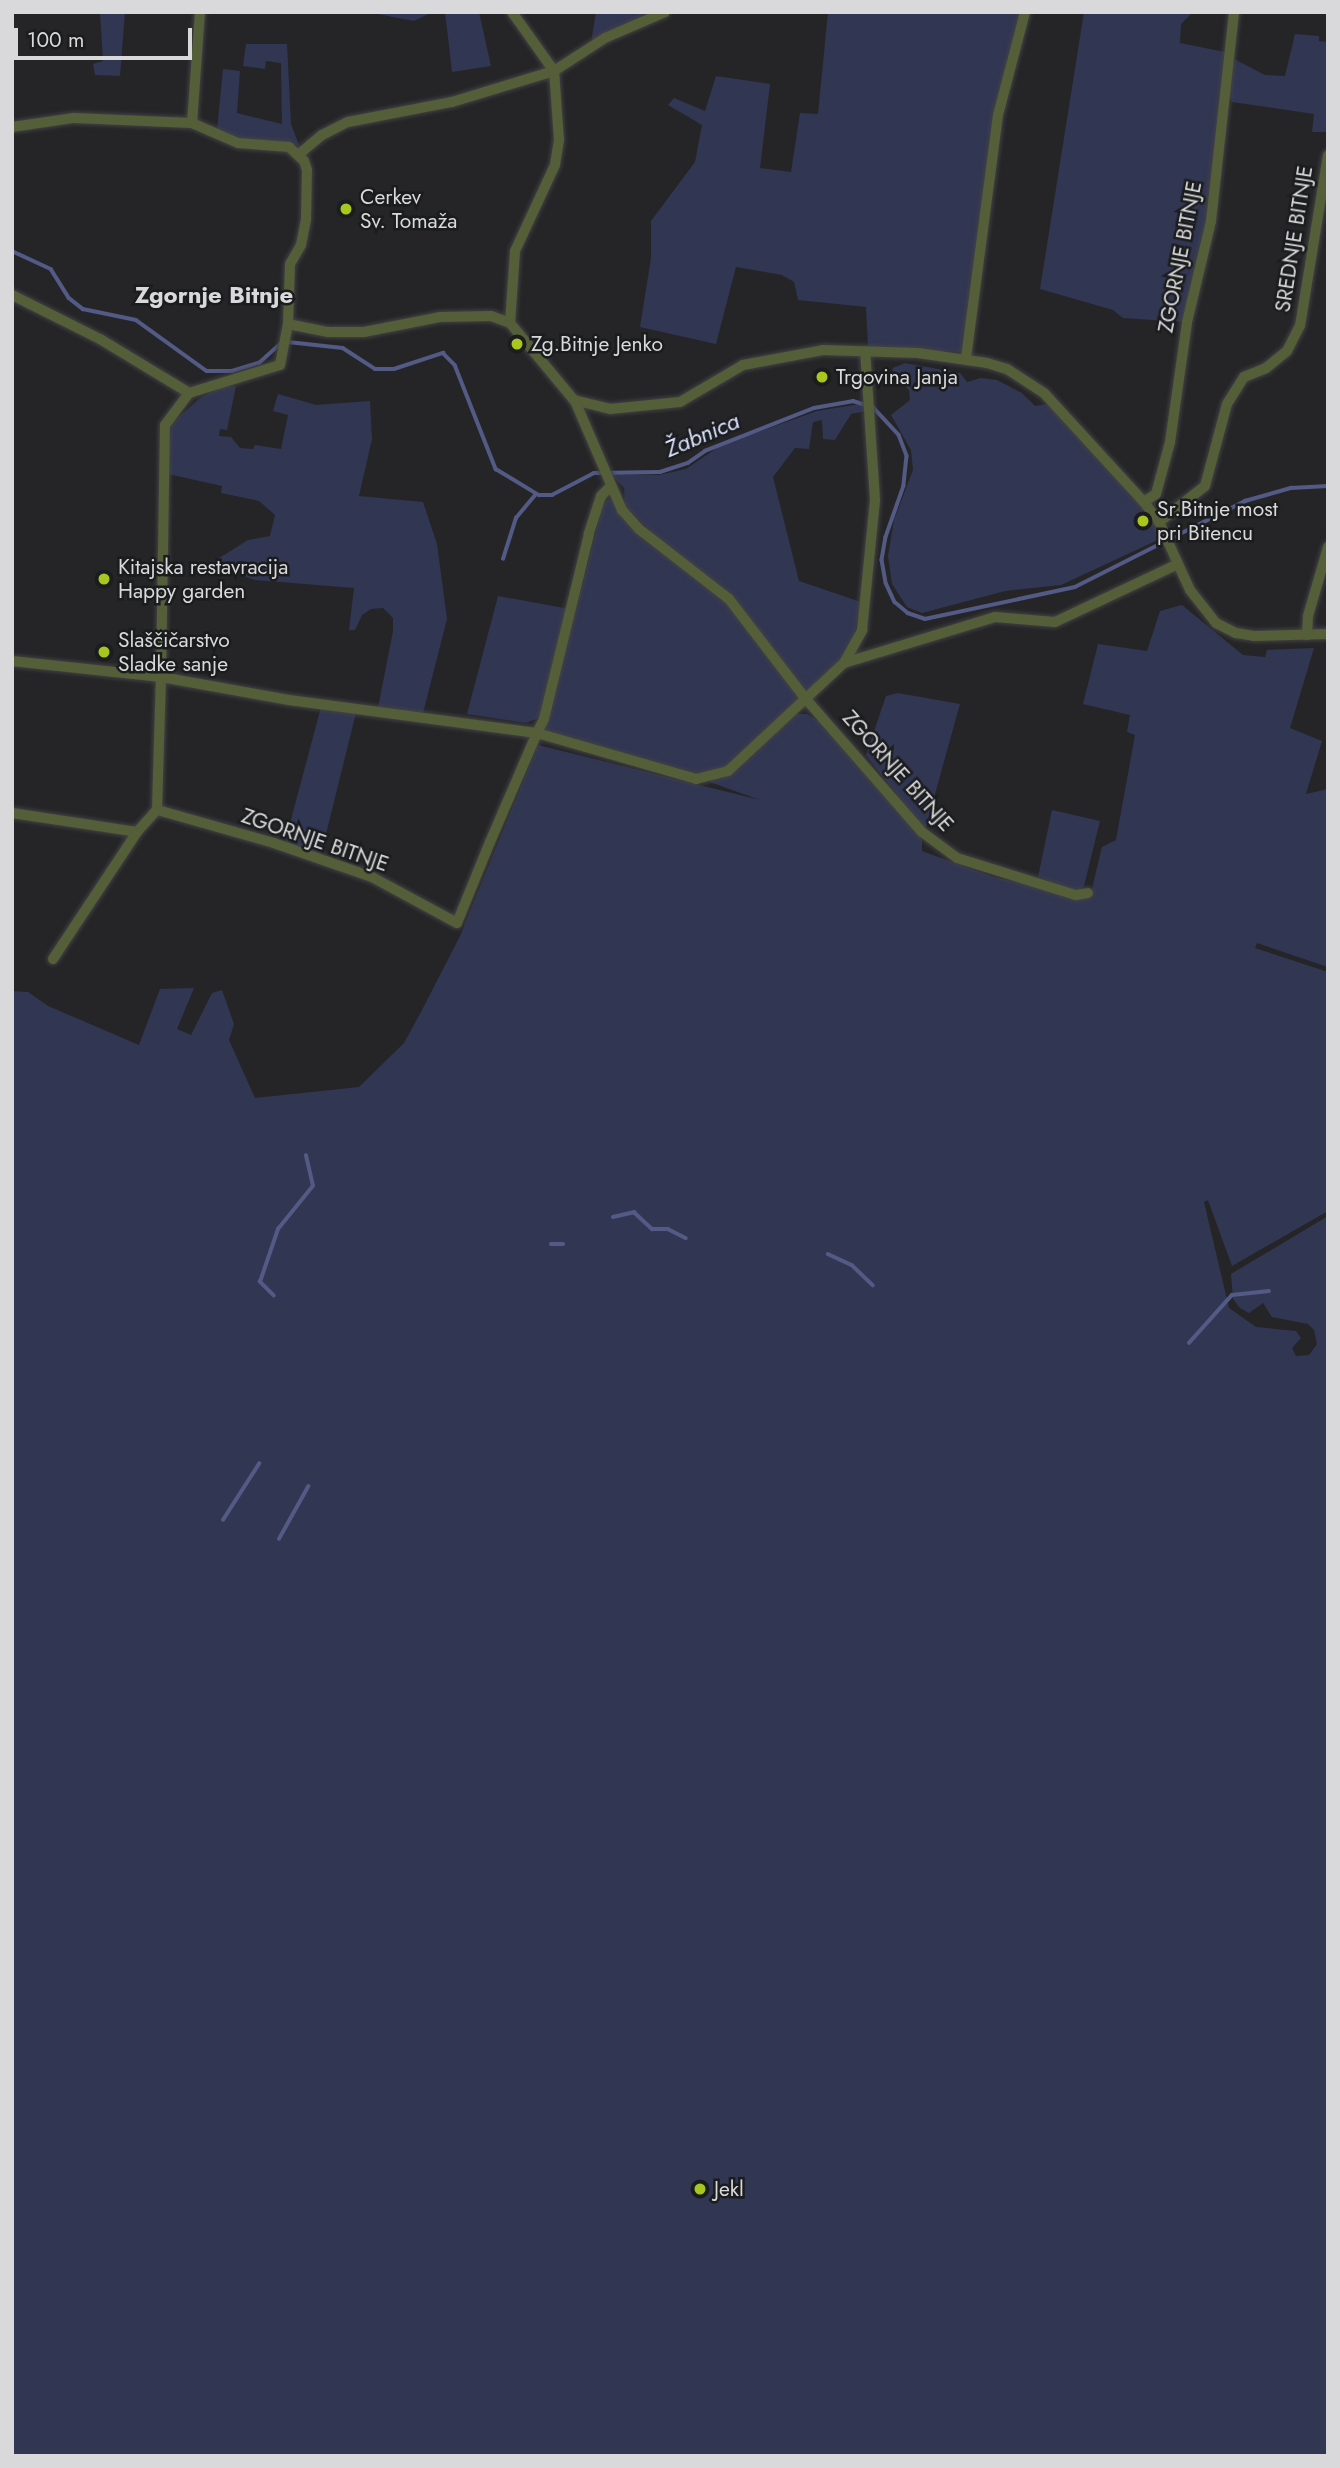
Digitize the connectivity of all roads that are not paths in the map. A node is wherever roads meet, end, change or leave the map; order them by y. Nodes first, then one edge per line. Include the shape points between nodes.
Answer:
1 (200, 12) edge
2 (512, 12) edge
3 (665, 12) edge
4 (1025, 12) edge
5 (1234, 12) edge
6 (554, 71) junction
7 (192, 123) junction
8 (12, 127) edge
9 (298, 155) junction
10 (1328, 155) edge
11 (12, 295) edge
12 (510, 323) junction
13 (288, 328) junction
14 (865, 351) junction
15 (966, 358) junction
16 (189, 393) junction
17 (574, 400) junction
18 (608, 483) junction
19 (1144, 502) junction
20 (1160, 525) junction
21 (1328, 547) edge
22 (1178, 564) junction
23 (1328, 634) edge
24 (1307, 635) junction
25 (12, 661) edge
26 (844, 663) junction
27 (161, 677) junction
28 (805, 698) junction
29 (537, 733) junction
30 (157, 810) junction
31 (12, 813) edge
32 (137, 832) junction
33 (1088, 893) dead end
34 (53, 959) dead end

1 - 7 street
2 - 6 street
3 - 6 street via 612,35
4 - 15 street via 998,115
5 - 19 street, ZGORNJE BITNJE via 1211,221 1187,322 1170,442 1156,494
6 - 9 street via 452,102 348,122
6 - 12 street via 557,153 516,251
7 - 8 street via 74,118
7 - 9 street via 238,143 289,147
9 - 13 street via 307,170 306,220 301,245 290,264
10 - 20 street, SREDNJE BITNJE via 1300,326 1287,351 1266,368 1244,377 1227,404 1205,486
11 - 16 street via 100,339
12 - 13 street via 476,314 364,332
12 - 17 street, ZGORNJE BITNJE
13 - 16 street via 280,365
14 - 15 street
14 - 17 street via 823,350 758,360 731,370 695,396 662,407 596,408
14 - 26 street via 875,500 862,630
15 - 19 street via 1007,369 1044,393
16 - 27 street via 169,415 163,440
17 - 18 street, ZGORNJE BITNJE
18 - 28 street, ZGORNJE BITNJE via 639,529 729,599
18 - 29 street, ZGORNJE BITNJE via 593,522
19 - 20 street
20 - 22 street
21 - 24 street
22 - 24 street via 1197,601 1226,629 1254,636
22 - 26 street via 1055,622 995,617
23 - 24 street
25 - 27 street
26 - 28 street
27 - 29 street via 289,700
27 - 30 street
28 - 29 street via 728,771 696,779
28 - 33 street, ZGORNJE BITNJE via 938,847 957,858 1076,895
29 - 30 street, ZGORNJE BITNJE via 457,923 372,877
30 - 32 street
31 - 32 street
32 - 34 street

